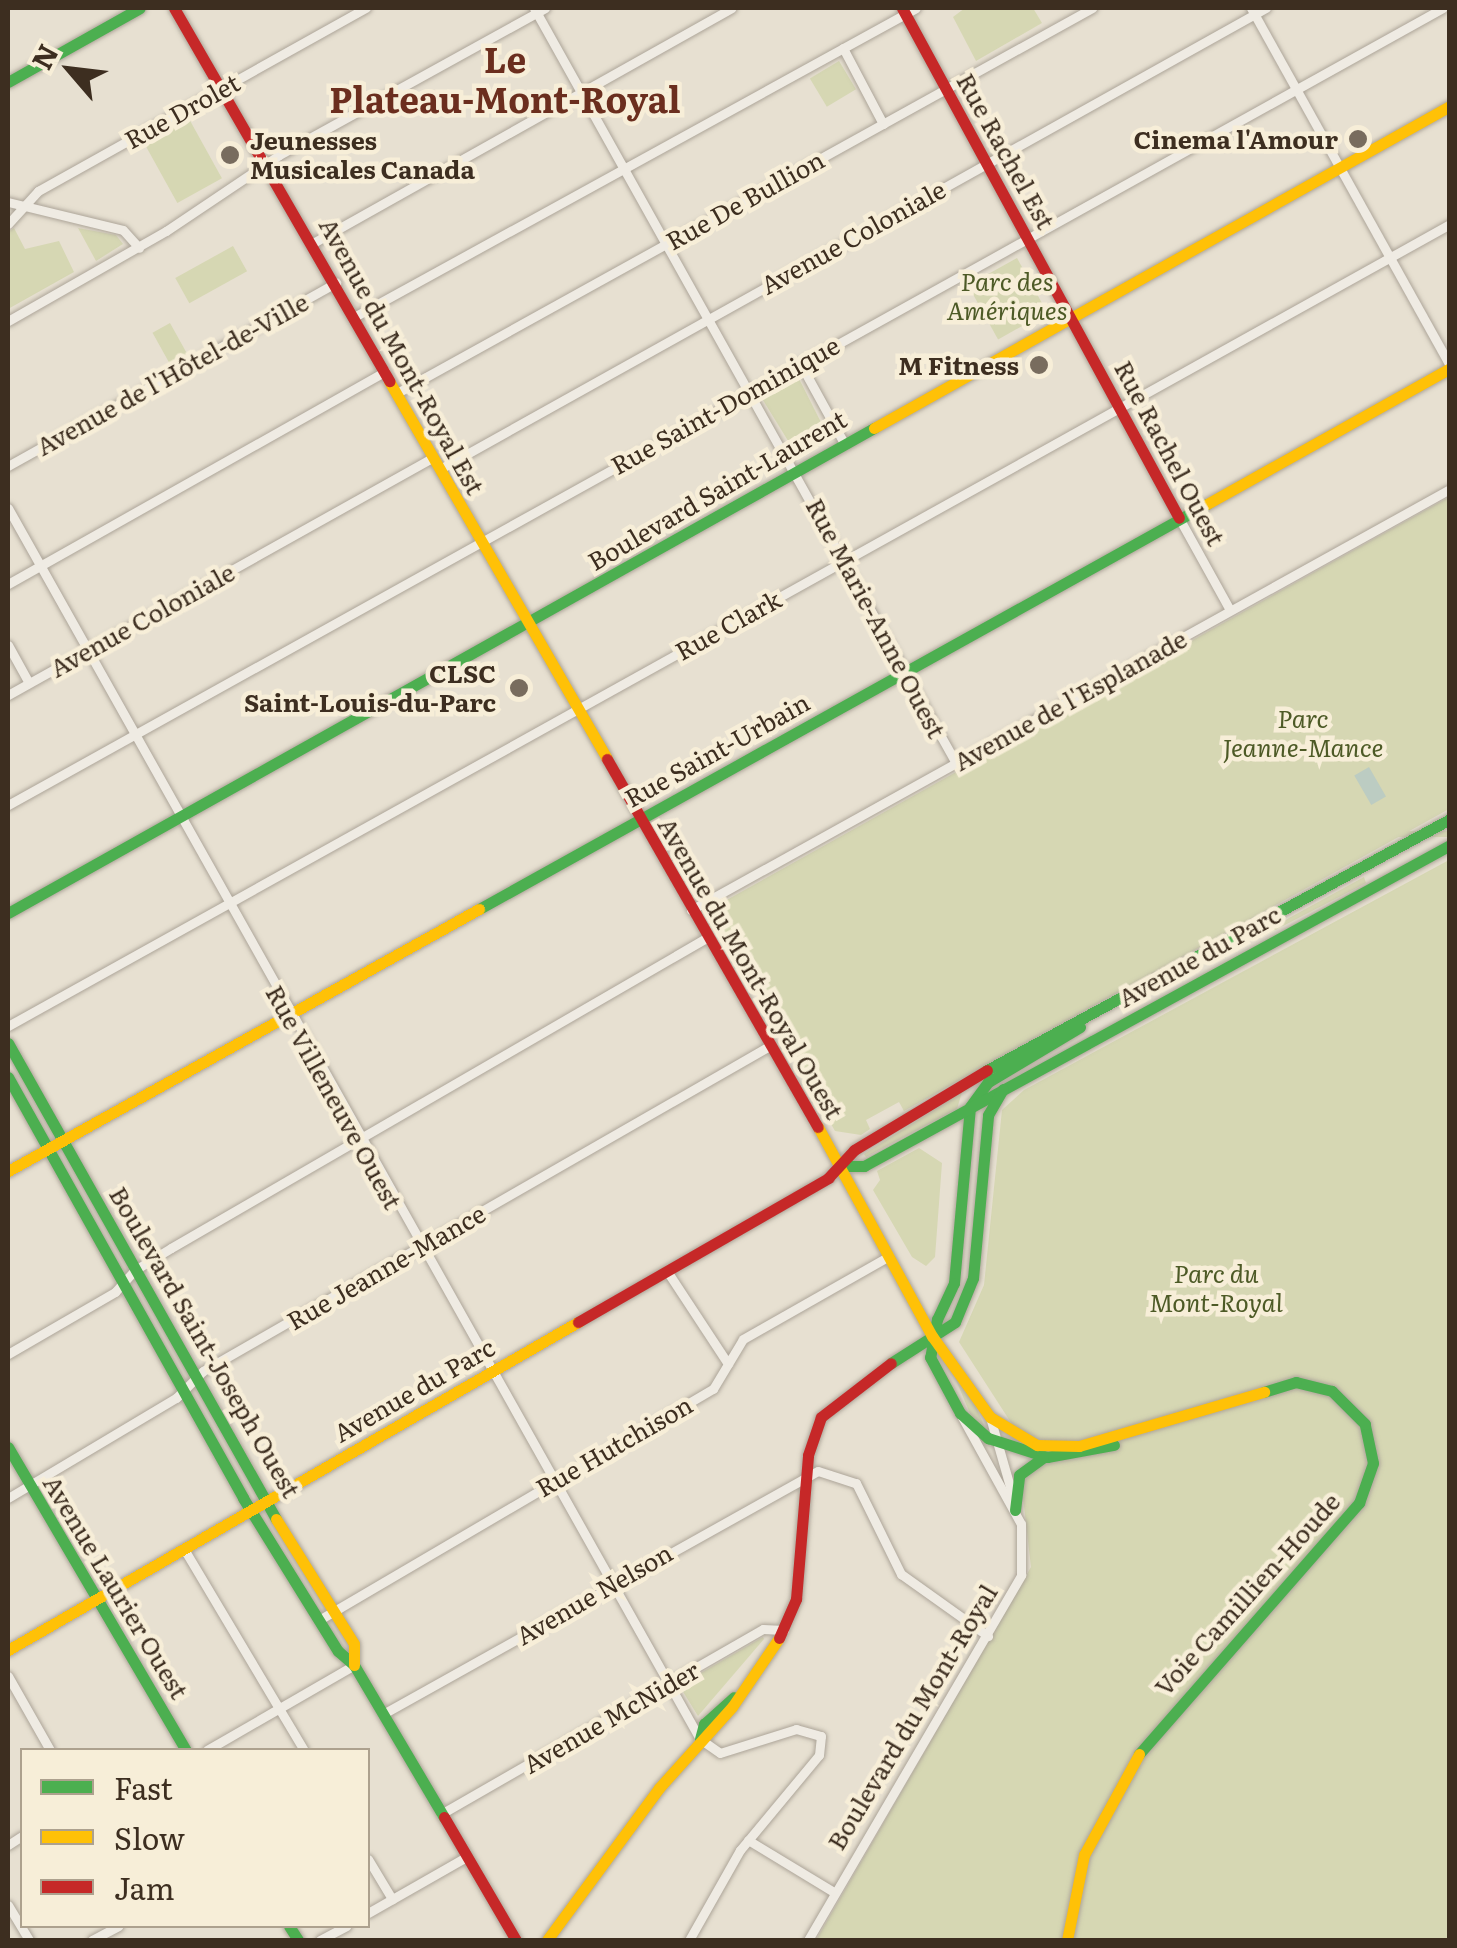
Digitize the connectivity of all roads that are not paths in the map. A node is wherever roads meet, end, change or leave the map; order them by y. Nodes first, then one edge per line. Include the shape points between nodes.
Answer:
1 (140, 8) edge
2 (174, 8) edge
3 (366, 8) edge
4 (732, 8) edge
5 (1092, 8) edge
6 (1266, 8) edge
7 (1443, 8) edge
8 (539, 9) edge
9 (908, 10) edge
10 (1253, 10) edge
11 (843, 48) junction
12 (8, 82) edge
13 (223, 88) junction
14 (1296, 88) junction
15 (947, 89) junction
16 (579, 92) junction
17 (1450, 106) edge
18 (883, 124) junction
19 (988, 162) junction
20 (267, 164) junction
21 (1340, 168) junction
22 (623, 170) junction
23 (8, 202) edge
24 (28, 205) junction
25 (8, 224) edge
26 (1450, 224) edge
27 (1028, 236) junction
28 (313, 243) junction
29 (664, 245) junction
30 (139, 248) junction
31 (1390, 258) junction
32 (336, 283) junction
33 (354, 317) junction
34 (1070, 317) junction
35 (709, 318) junction
36 (8, 321) edge
37 (800, 363) junction
38 (1450, 367) edge
39 (385, 372) junction
40 (748, 389) junction
41 (397, 393) junction
42 (1121, 407) junction
43 (844, 443) junction
44 (433, 457) junction
45 (8, 466) edge
46 (440, 470) junction
47 (797, 470) junction
48 (1450, 490) edge
49 (8, 508) edge
50 (1179, 518) junction
51 (482, 543) junction
52 (846, 560) junction
53 (40, 566) junction
54 (8, 584) edge
55 (1230, 610) junction
56 (528, 624) junction
57 (8, 644) edge
58 (87, 650) junction
59 (905, 671) junction
60 (29, 683) junction
61 (8, 695) edge
62 (578, 711) junction
63 (134, 736) junction
64 (956, 765) junction
65 (8, 805) edge
66 (180, 818) junction
67 (1450, 819) edge
68 (638, 820) junction
69 (1450, 845) edge
70 (228, 906) junction
71 (690, 910) junction
72 (8, 913) edge
73 (708, 937) junction
74 (1096, 1016) junction
75 (289, 1017) junction
76 (8, 1026) edge
77 (8, 1043) edge
78 (771, 1045) junction
79 (8, 1077) edge
80 (1003, 1089) junction
81 (970, 1107) junction
82 (358, 1140) junction
83 (64, 1141) junction
84 (50, 1148) junction
85 (842, 1166) junction
86 (8, 1171) edge
87 (419, 1249) junction
88 (889, 1256) junction
89 (135, 1270) junction
90 (668, 1272) junction
91 (124, 1282) junction
92 (932, 1336) junction
93 (8, 1354) edge
94 (728, 1364) junction
95 (489, 1373) junction
96 (196, 1380) junction
97 (185, 1390) junction
98 (960, 1413) junction
99 (990, 1418) junction
100 (1002, 1442) junction
101 (8, 1448) edge
102 (1046, 1457) junction
103 (805, 1476) junction
104 (552, 1482) junction
105 (30, 1485) junction
106 (8, 1498) edge
107 (267, 1500) junction
108 (252, 1509) junction
109 (1016, 1510) junction
110 (184, 1549) junction
111 (610, 1586) junction
112 (97, 1599) junction
113 (334, 1610) junction
114 (319, 1620) junction
115 (784, 1630) junction
116 (988, 1636) junction
117 (8, 1650) edge
118 (354, 1665) junction
119 (8, 1676) edge
120 (670, 1684) junction
121 (280, 1709) junction
122 (383, 1714) junction
123 (700, 1739) junction
124 (49, 1748) edge
125 (180, 1748) edge
126 (211, 1748) edge
127 (303, 1748) edge
128 (441, 1814) junction
129 (748, 1840) junction
130 (466, 1856) junction
131 (370, 1861) edge
132 (834, 1892) junction
133 (392, 1899) junction
134 (370, 1912) edge
135 (114, 1928) edge
136 (342, 1928) edge
137 (92, 1940) edge
138 (320, 1940) edge
139 (516, 1940) edge
140 (548, 1940) edge
141 (689, 1940) edge
142 (808, 1940) edge
143 (1065, 1940) edge

1 - 12 main road
2 - 13 main road, Avenue du Mont-Royal Est
3 - 13 street, Rue Drolet
4 - 16 street
5 - 15 street, Rue De Bullion
6 - 10 street, Avenue Coloniale
7 - 14 street, Rue Saint-Dominique
8 - 16 street, Rue Marie-Anne Ouest
8 - 20 street
9 - 11 street
9 - 15 main road, Rue Rachel Est
10 - 14 street
10 - 19 street, Avenue Coloniale
11 - 18 street
11 - 22 street
13 - 20 main road, Avenue du Mont-Royal Est
13 - 24 street, Rue Drolet via 38,191
14 - 21 street
14 - 27 street, Rue Saint-Dominique
15 - 18 street, Rue De Bullion
15 - 19 main road, Rue Rachel Est
16 - 22 street, Rue Marie-Anne Ouest
16 - 28 street
17 - 21 main road, Boulevard Saint-Laurent
18 - 29 street, Rue De Bullion
19 - 27 main road, Rue Rachel Est
19 - 35 street, Avenue Coloniale
20 - 28 main road, Avenue du Mont-Royal Est
20 - 30 street
21 - 31 street
21 - 34 main road, Boulevard Saint-Laurent
22 - 29 street, Rue Marie-Anne Ouest
22 - 33 street
23 - 24 street
24 - 25 street, Rue Drolet
24 - 30 street via 123,230
26 - 31 street, Rue Clark
27 - 34 main road, Rue Rachel Est
27 - 37 street, Rue Saint-Dominique
28 - 32 main road, Avenue du Mont-Royal Est
29 - 35 street, Rue Marie-Anne Ouest
29 - 41 street, Rue De Bullion
30 - 36 street
31 - 38 street
31 - 42 street, Rue Clark
32 - 33 main road, Avenue du Mont-Royal Est
32 - 45 street, Avenue de l'Hôtel-de-Ville
33 - 39 main road, Avenue du Mont-Royal Est
34 - 42 main road, Rue Rachel Ouest
34 - 43 main road, Boulevard Saint-Laurent
35 - 40 street, Rue Marie-Anne Ouest
35 - 46 street, Avenue Coloniale
37 - 40 street, Rue Saint-Dominique
37 - 43 street
38 - 50 main road, Rue Saint-Urbain
39 - 41 main road, Avenue du Mont-Royal Est
39 - 53 street
40 - 47 street, Rue Marie-Anne Ouest
40 - 51 street, Rue Saint-Dominique
41 - 44 main road, Avenue du Mont-Royal Est
42 - 50 main road, Rue Rachel Ouest
42 - 52 street, Rue Clark
43 - 47 main road, Boulevard Saint-Laurent
44 - 46 main road, Avenue du Mont-Royal Est
44 - 58 street, Avenue Coloniale
46 - 51 main road, Avenue du Mont-Royal Est
47 - 52 street, Rue Marie-Anne Ouest
47 - 56 main road, Boulevard Saint-Laurent
48 - 55 street, Avenue de l'Esplanade
49 - 53 street, Rue Villeneuve Ouest
50 - 55 street, Rue Rachel Ouest
50 - 59 main road, Rue Saint-Urbain
51 - 56 main road, Avenue du Mont-Royal Est
51 - 63 street, Rue Saint-Dominique
52 - 59 street, Rue Marie-Anne Ouest
52 - 62 street, Rue Clark
53 - 54 street
53 - 58 street, Rue Villeneuve Ouest
55 - 64 street, Avenue de l'Esplanade
56 - 62 main road, Avenue du Mont-Royal Ouest
56 - 66 main road, Boulevard Saint-Laurent
57 - 60 street
58 - 60 street, Avenue Coloniale
58 - 63 street, Rue Villeneuve Ouest
59 - 64 street, Rue Marie-Anne Ouest
59 - 68 main road, Rue Saint-Urbain
60 - 61 street, Avenue Coloniale
62 - 68 main road, Avenue du Mont-Royal Ouest
62 - 70 street, Rue Clark
63 - 65 street, Rue Saint-Dominique
63 - 66 street, Rue Villeneuve Ouest
64 - 71 street, Avenue de l'Esplanade
66 - 70 street, Rue Villeneuve Ouest
66 - 72 main road, Boulevard Saint-Laurent
67 - 74 main road, Avenue du Parc
68 - 71 main road, Avenue du Mont-Royal Ouest
68 - 75 main road, Rue Saint-Urbain
69 - 80 main road, Avenue du Parc
70 - 75 street, Rue Villeneuve Ouest
70 - 76 street, Rue Clark
71 - 73 main road, Avenue du Mont-Royal Ouest
73 - 78 main road, Avenue du Mont-Royal Ouest
73 - 82 street
74 - 81 main road, Avenue du Parc via 988,1082
74 - 85 main road, Avenue du Parc via 964,1082 930,1110 854,1150
75 - 82 street, Rue Villeneuve Ouest
75 - 83 main road, Rue Saint-Urbain
77 - 83 main road, Boulevard Saint-Joseph Ouest
78 - 85 main road, Avenue du Mont-Royal Ouest
78 - 87 street, Rue Jeanne-Mance
79 - 84 main road, Boulevard Saint-Joseph Ouest
80 - 81 main road, Avenue du Parc
80 - 92 main road via 988,1114 973,1278 955,1322
81 - 85 main road, Avenue du Parc via 864,1166
81 - 92 main road via 954,1283
82 - 87 street, Rue Villeneuve Ouest
82 - 89 street
83 - 84 main road, Rue Saint-Urbain
83 - 89 main road, Boulevard Saint-Joseph Ouest
84 - 86 main road, Rue Saint-Urbain
84 - 91 main road, Boulevard Saint-Joseph Ouest
85 - 88 main road, Avenue du Mont-Royal Ouest
85 - 90 main road, Avenue du Parc
87 - 95 street, Rue Villeneuve Ouest
87 - 96 street, Rue Jeanne-Mance
88 - 92 main road, Avenue du Mont-Royal Ouest
88 - 94 street, Rue Hutchison via 743,1339
89 - 91 street
89 - 96 main road, Boulevard Saint-Joseph Ouest
90 - 94 street
90 - 95 main road, Avenue du Parc
91 - 93 street
91 - 97 main road, Boulevard Saint-Joseph Ouest
92 - 98 main road, Boulevard du Mont-Royal via 930,1357
92 - 99 main road, Boulevard du Mont-Royal
92 - 103 main road via 832,1404 812,1438
94 - 104 street, Rue Hutchison via 713,1390
95 - 104 street, Rue Villeneuve Ouest
95 - 107 main road, Avenue du Parc
96 - 97 street, Rue Jeanne-Mance
96 - 107 main road, Boulevard Saint-Joseph Ouest
97 - 105 street, Rue Jeanne-Mance
97 - 108 main road, Boulevard Saint-Joseph Ouest
98 - 100 main road, Boulevard du Mont-Royal via 982,1435
98 - 109 street, Boulevard du Mont-Royal
99 - 100 street, Boulevard du Mont-Royal
99 - 143 main road, Voie Camillien-Houde via 1037,1445 1080,1446 1269,1386 1312,1383 1352,1406 1372,1448 1371,1477 1360,1503 1124,1771 1084,1855
100 - 102 main road, Voie Camillien-Houde
100 - 109 street, Boulevard du Mont-Royal
101 - 105 main road, Avenue Laurier Ouest
102 - 109 main road via 1022,1468
102 - 143 main road, Voie Camillien-Houde via 1087,1454 1273,1390 1298,1388 1326,1394 1346,1410 1362,1431 1367,1457 1362,1488 1348,1508 1124,1762 1082,1848
103 - 111 street, Avenue Nelson
103 - 115 main road via 796,1598
103 - 116 street via 826,1472 856,1483 901,1574
104 - 111 street, Rue Villeneuve Ouest
104 - 113 street, Rue Hutchison
105 - 106 street, Rue Jeanne-Mance
105 - 112 main road, Avenue Laurier Ouest
107 - 108 main road, Avenue du Parc
107 - 113 main road, Boulevard Saint-Joseph Ouest
108 - 110 main road, Avenue du Parc
108 - 114 main road, Boulevard Saint-Joseph Ouest
109 - 116 street, Boulevard du Mont-Royal via 1023,1566
110 - 112 main road, Avenue du Parc
110 - 121 street
111 - 120 street, Rue Villeneuve Ouest
111 - 122 street, Avenue Nelson
112 - 117 main road, Avenue du Parc
112 - 125 main road, Avenue Laurier Ouest
113 - 114 street, Rue Hutchison
113 - 118 main road, Boulevard Saint-Joseph Ouest via 354,1644
114 - 118 main road, Boulevard Saint-Joseph Ouest
115 - 120 street, Avenue McNider via 764,1630
115 - 123 main road via 734,1698 704,1724
116 - 132 street, Boulevard du Mont-Royal
118 - 121 street
118 - 122 main road, Boulevard Saint-Joseph Ouest
119 - 124 street
120 - 123 street, Rue Villeneuve Ouest
120 - 128 street, Avenue McNider
121 - 126 street
121 - 127 street
122 - 128 main road, Boulevard Saint-Joseph Ouest
123 - 129 street via 720,1753 796,1730 821,1736 815,1761
123 - 140 main road
128 - 130 main road, Boulevard Saint-Joseph Ouest
129 - 132 street
129 - 141 street
130 - 133 street
130 - 139 main road, Boulevard Saint-Joseph Ouest
131 - 133 street
132 - 142 street, Boulevard du Mont-Royal
133 - 134 street
135 - 137 street
136 - 138 street

